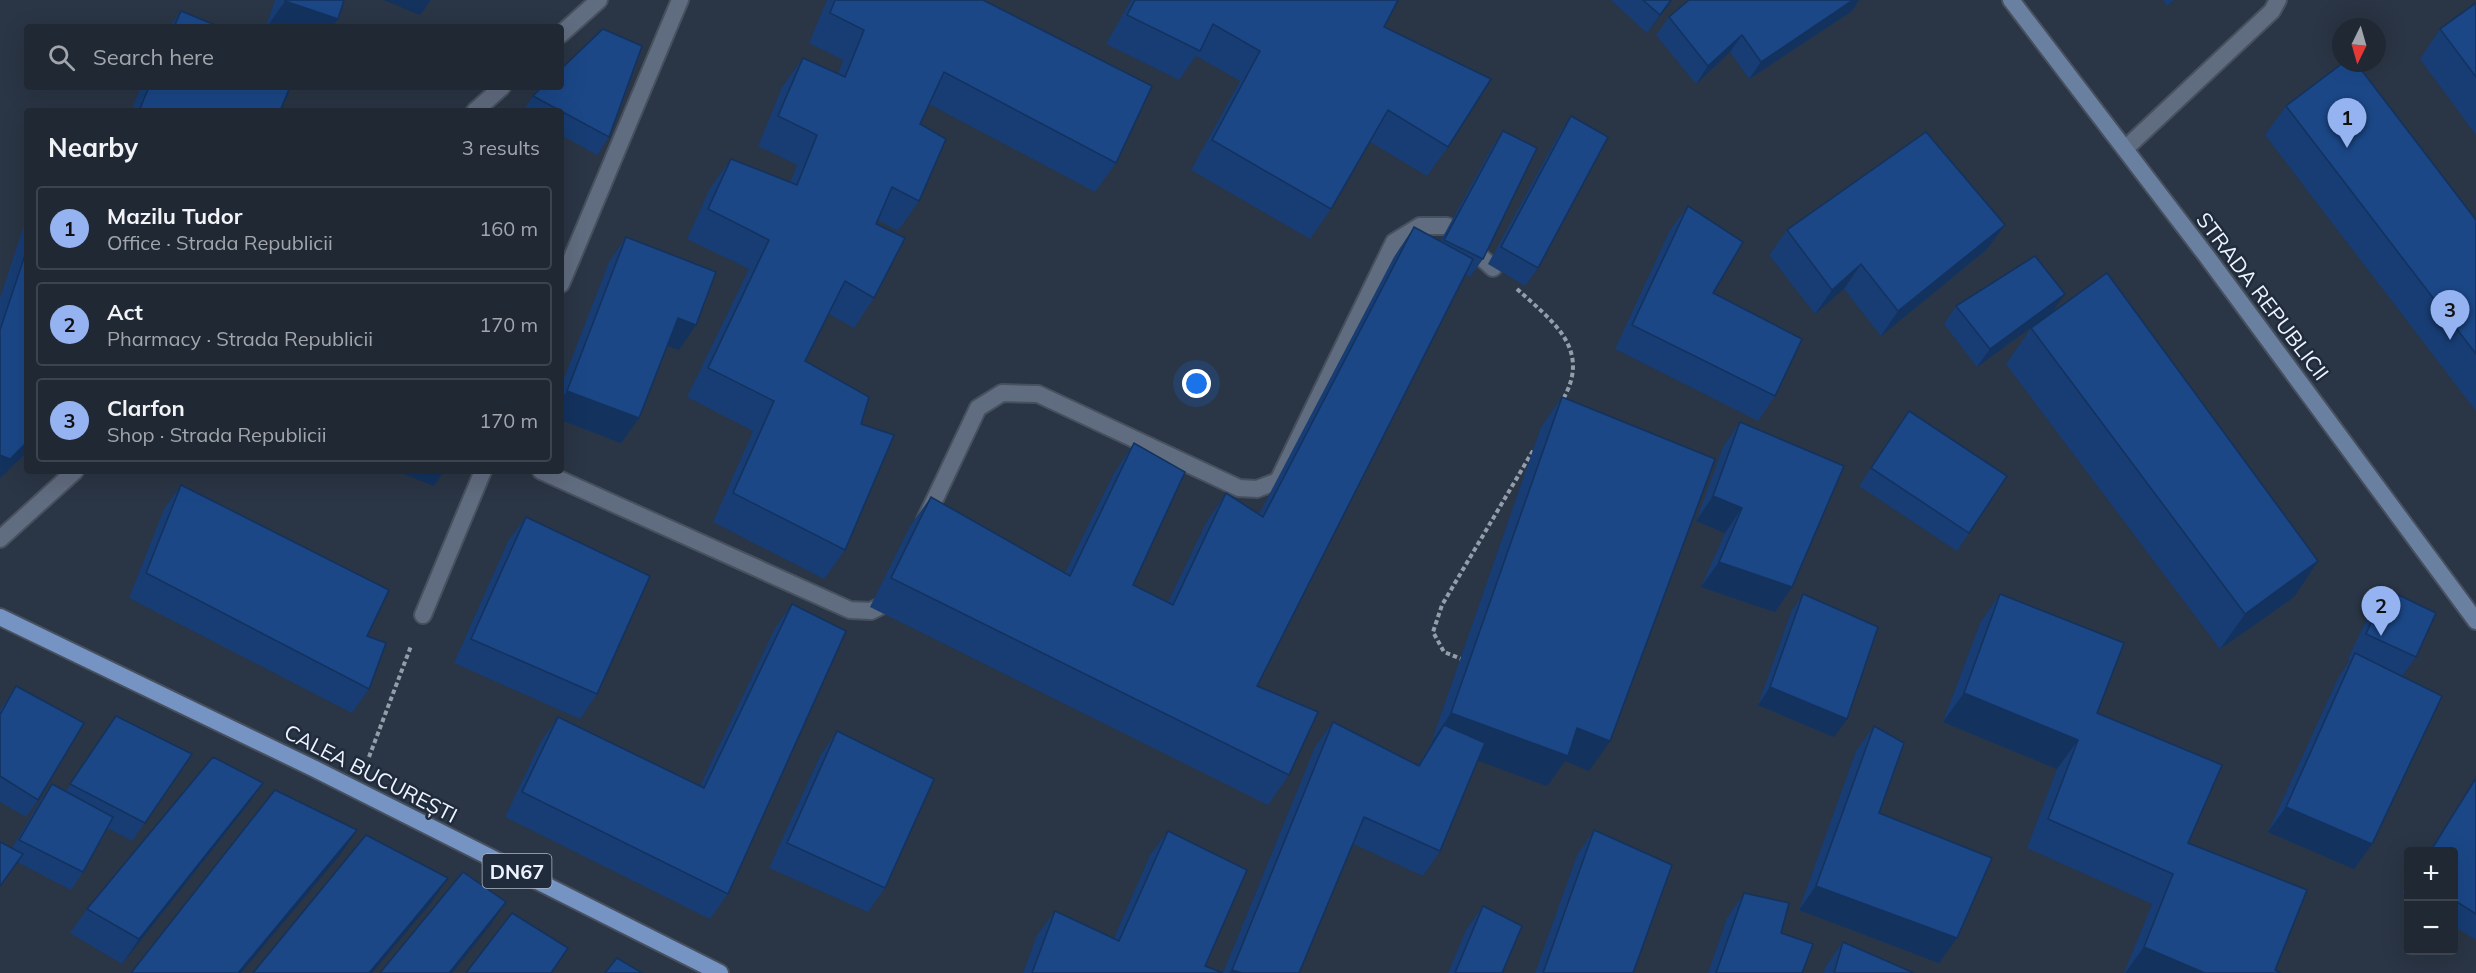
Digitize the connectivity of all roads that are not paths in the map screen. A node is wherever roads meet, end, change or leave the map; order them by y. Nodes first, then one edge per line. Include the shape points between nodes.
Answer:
1 (599, 0) edge
2 (680, 0) edge
3 (2011, 0) edge
4 (2278, 0) edge
5 (564, 31) edge
6 (499, 90) edge
7 (479, 108) edge
8 (2126, 148) junction
9 (1493, 268) road end
10 (564, 277) edge
11 (72, 474) edge
12 (482, 474) edge
13 (548, 474) edge
14 (919, 532) edge
15 (0, 539) edge
16 (894, 584) edge
17 (423, 615) road end
18 (0, 617) edge
19 (2476, 621) edge
20 (720, 973) edge

1 - 5 street
2 - 10 street
3 - 8 main road, STRADA REPUBLICII
4 - 8 street via 2272,11
6 - 7 street
8 - 19 main road, STRADA REPUBLICII
9 - 14 street via 1447,226 1420,226 1395,242 1278,481 1257,489 1239,488 1038,394 1002,393 978,408
11 - 15 street
12 - 17 street
13 - 16 street via 850,610 871,610 885,604
18 - 20 main road, CALEA BUCUREȘTI / DN67

